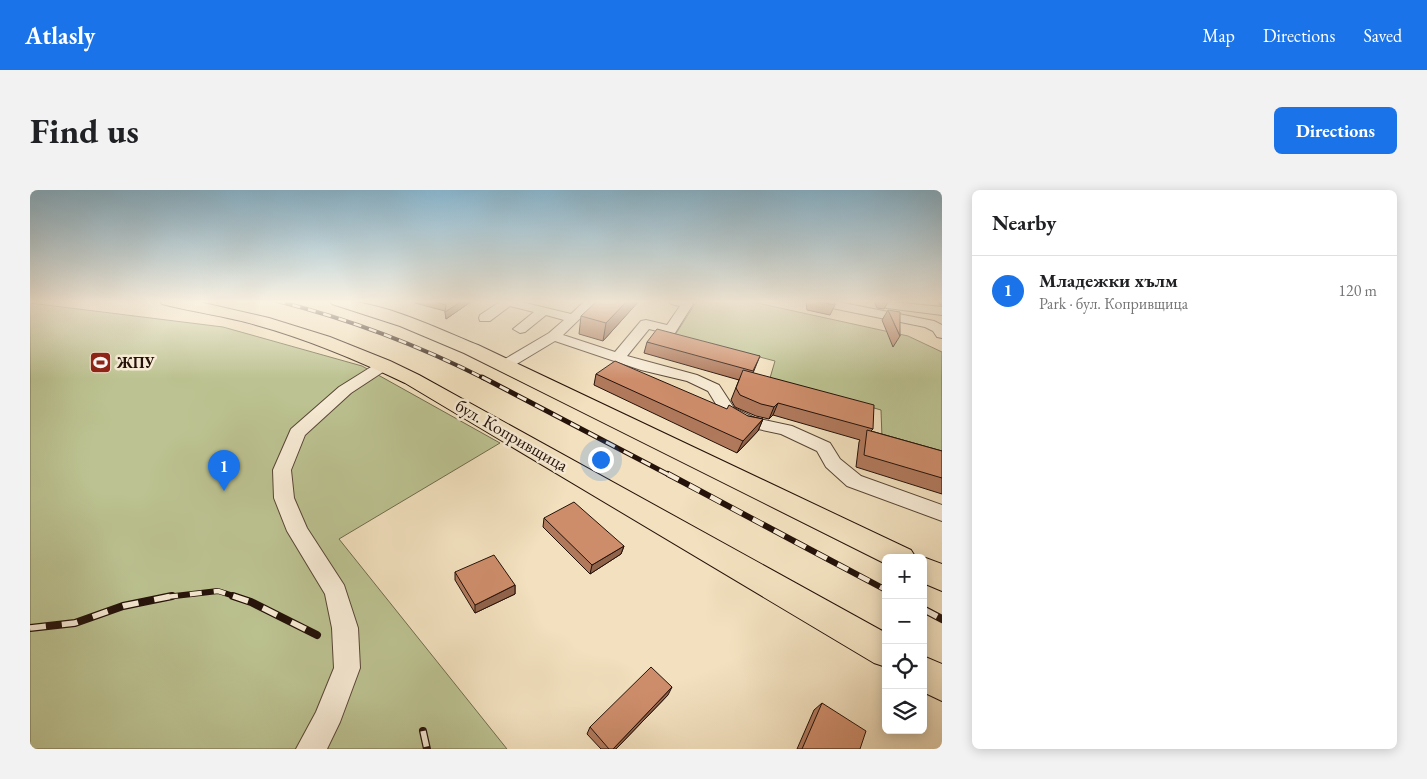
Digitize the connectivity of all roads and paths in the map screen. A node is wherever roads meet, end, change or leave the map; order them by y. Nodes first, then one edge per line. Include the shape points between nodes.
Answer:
1 (283, 327) edge
2 (418, 327) edge
3 (522, 327) edge
4 (563, 327) edge
5 (643, 327) edge
6 (658, 327) edge
7 (672, 327) edge
8 (926, 327) edge
9 (520, 329) dead end
10 (940, 331) edge
11 (554, 336) junction
12 (618, 358) junction
13 (384, 365) junction
14 (504, 365) junction
15 (942, 513) edge
16 (893, 554) edge
17 (927, 571) edge
18 (942, 578) edge
19 (882, 649) edge
20 (927, 675) edge
21 (942, 684) edge
22 (310, 749) edge

1 - 13 main road, бул. Копривщица
2 - 14 main road
3 - 9 street
4 - 11 street
5 - 12 street
6 - 7 street via 670,330
8 - 10 street
11 - 12 street
11 - 14 street
12 - 15 street via 692,378 714,388 728,410 750,422 786,430 824,447 833,463 854,481
13 - 19 main road, бул. Копривщица via 440,394
13 - 22 street via 345,390 298,433 282,470 284,498 298,531 336,592 345,628 347,668 326,722
14 - 16 main road
17 - 18 main road
20 - 21 main road

